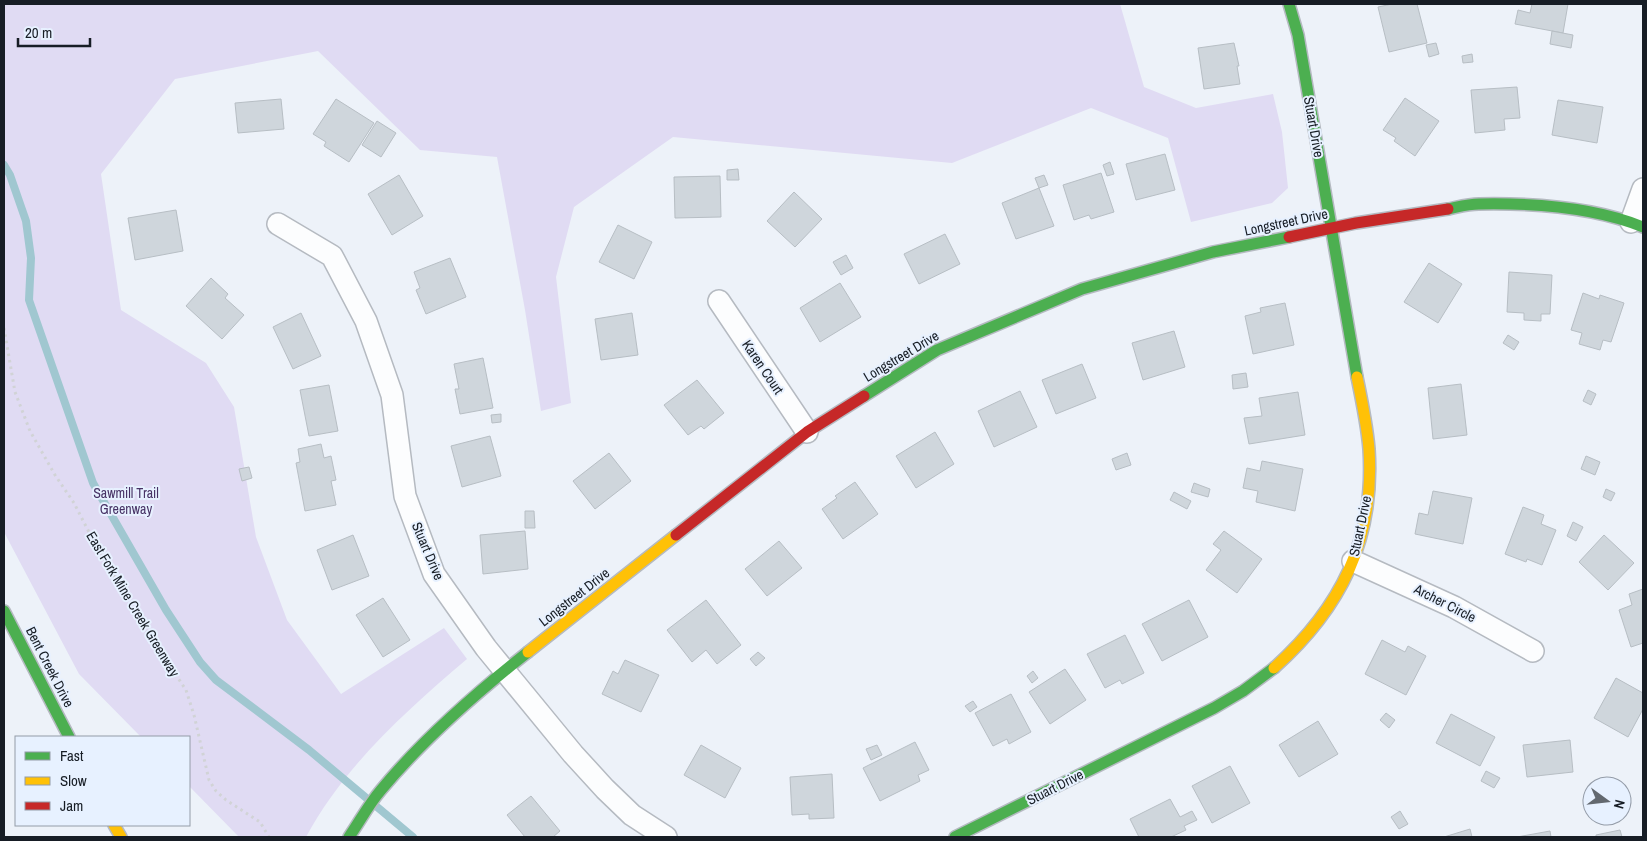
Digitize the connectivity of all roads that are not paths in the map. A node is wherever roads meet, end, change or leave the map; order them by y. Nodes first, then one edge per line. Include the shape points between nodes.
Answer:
1 (1289, 4) edge
2 (1643, 189) edge
3 (278, 224) dead end
4 (1637, 225) edge
5 (1331, 228) junction
6 (719, 301) dead end
7 (808, 432) junction
8 (1353, 561) junction
9 (4, 611) edge
10 (1533, 651) dead end
11 (505, 670) junction
12 (68, 736) edge
13 (115, 826) edge
14 (122, 837) edge
15 (349, 837) edge
16 (666, 837) edge
17 (956, 837) edge

1 - 5 street, Stuart Drive via 1298,35
2 - 4 street
3 - 11 street, Stuart Drive via 332,256 366,321 392,395 405,496 434,574
4 - 5 street, Longstreet Drive via 1548,206 1477,204
5 - 7 street, Longstreet Drive via 1213,252 1082,289 937,350
5 - 8 street, Stuart Drive via 1369,450 1363,526
6 - 7 street, Karen Court
7 - 11 street, Longstreet Drive
8 - 10 street, Archer Circle via 1454,607
8 - 17 street, Stuart Drive via 1338,593 1313,628 1288,656 1257,682 1208,712
9 - 12 street, Bent Creek Drive
11 - 15 street, Longstreet Drive via 429,737 380,790
11 - 16 street, Stuart Drive via 605,789 632,815
13 - 14 street

